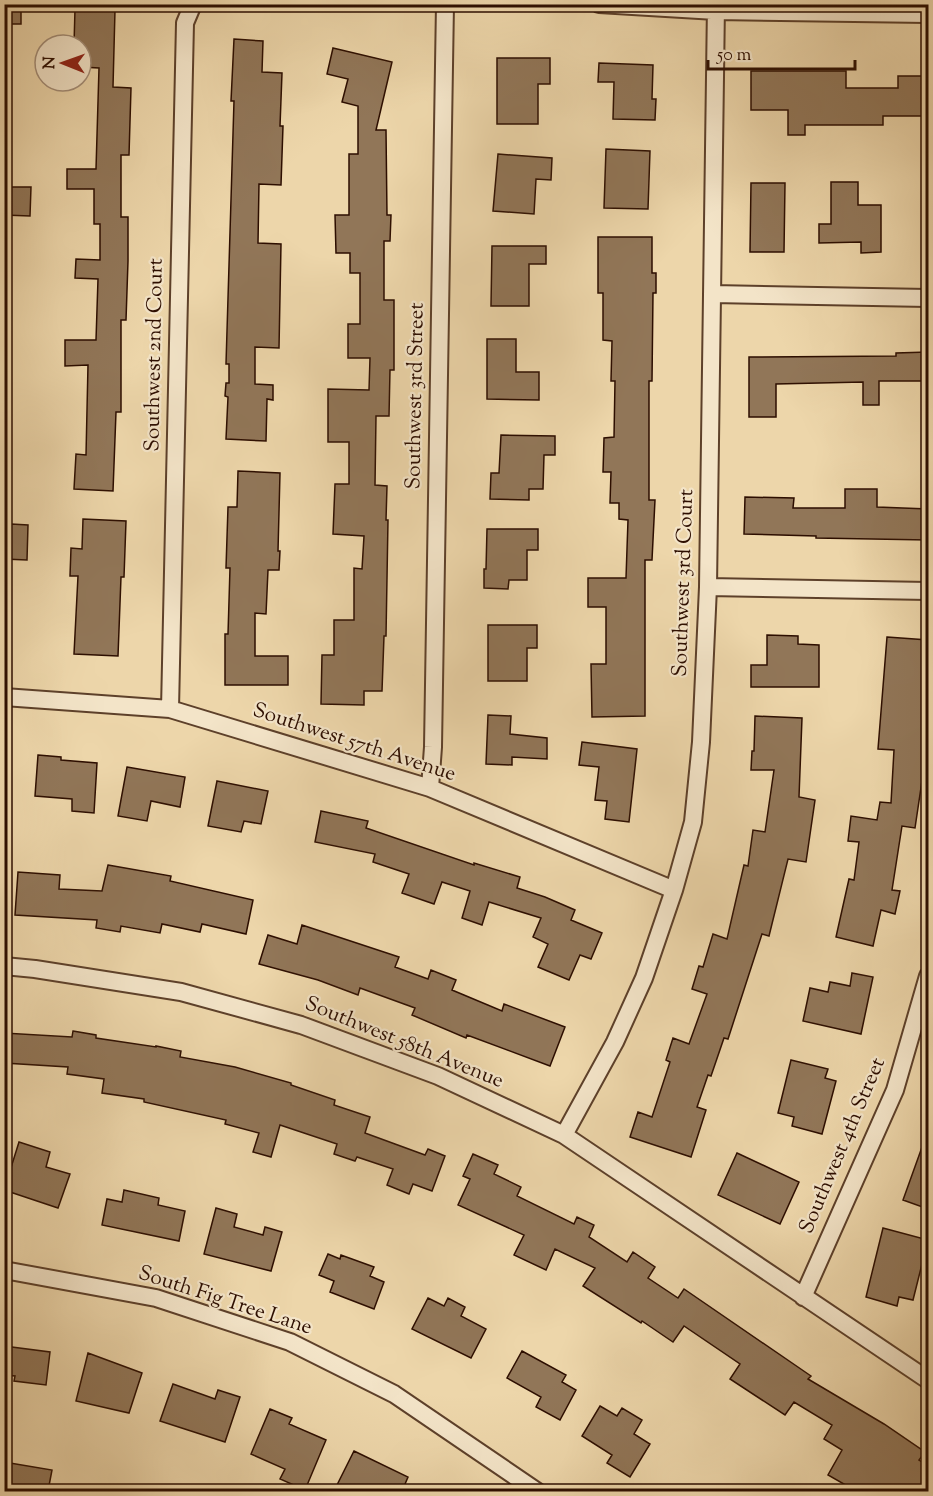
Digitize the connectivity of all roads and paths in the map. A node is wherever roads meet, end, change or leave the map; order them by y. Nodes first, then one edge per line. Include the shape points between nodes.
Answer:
1 (193, 4) edge
2 (445, 4) edge
3 (599, 4) edge
4 (716, 8) edge
5 (928, 14) edge
6 (713, 294) junction
7 (928, 298) edge
8 (708, 587) junction
9 (928, 591) edge
10 (4, 698) edge
11 (170, 709) junction
12 (430, 788) junction
13 (674, 890) junction
14 (4, 966) edge
15 (928, 976) edge
16 (564, 1136) junction
17 (4, 1270) edge
18 (803, 1297) junction
19 (928, 1380) edge
20 (538, 1491) edge

1 - 11 street, Southwest 2nd Court via 185,23
2 - 12 street, Southwest 3rd Street
3 - 4 street
4 - 5 street
4 - 6 street, Southwest 3rd Court
6 - 7 street
6 - 8 street, Southwest 3rd Court
8 - 9 street
8 - 13 street, Southwest 3rd Court via 693,822
10 - 11 street, Southwest 57th Avenue
11 - 12 street, Southwest 57th Avenue
12 - 13 street, Southwest 57th Avenue
13 - 16 street, Southwest 3rd Court via 644,978 615,1042
14 - 16 street, Southwest 58th Avenue via 181,992 302,1025 438,1076
15 - 18 street, Southwest 4th Street via 895,1090
16 - 18 street, Southwest 58th Avenue
17 - 20 street, South Fig Tree Lane via 156,1298 290,1342 394,1394
18 - 19 street, Southwest 58th Avenue

